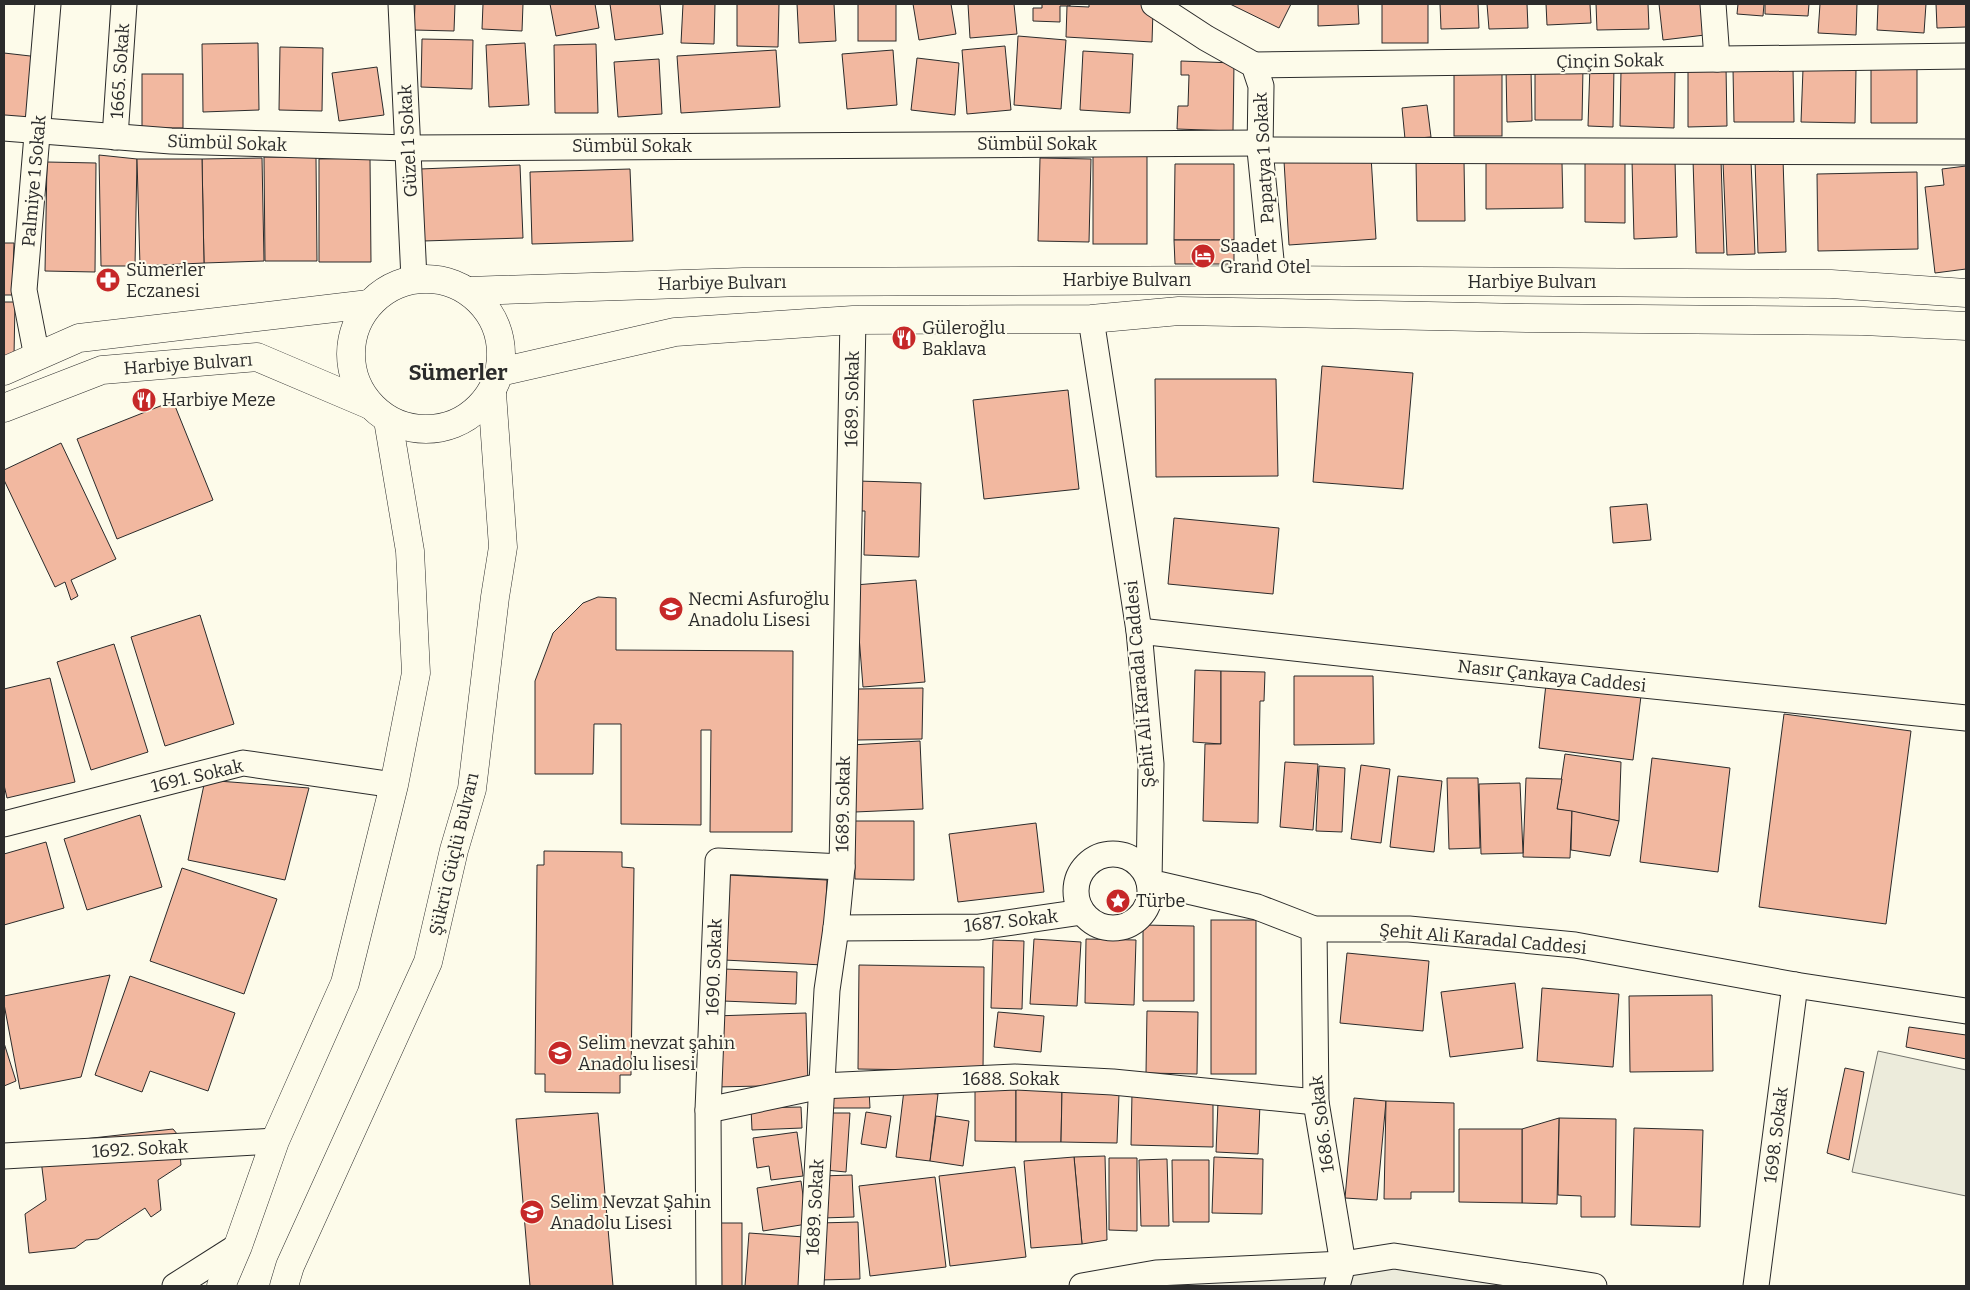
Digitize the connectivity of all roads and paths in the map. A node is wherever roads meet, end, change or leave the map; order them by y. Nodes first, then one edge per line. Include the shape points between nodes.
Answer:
1 (48, 4) edge
2 (124, 4) edge
3 (401, 4) edge
4 (1154, 4) edge
5 (1713, 4) edge
6 (1966, 56) edge
7 (1717, 59) junction
8 (1254, 65) junction
9 (4, 128) edge
10 (38, 132) junction
11 (114, 137) junction
12 (1260, 146) junction
13 (408, 148) junction
14 (1966, 152) edge
15 (414, 279) junction
16 (1273, 280) junction
17 (468, 291) junction
18 (1966, 292) edge
19 (369, 304) junction
20 (1091, 319) junction
21 (853, 320) junction
22 (1966, 326) edge
23 (37, 357) junction
24 (4, 371) edge
25 (496, 382) junction
26 (4, 408) edge
27 (379, 413) junction
28 (1139, 631) junction
29 (1966, 718) edge
30 (394, 784) junction
31 (4, 824) edge
32 (842, 867) junction
33 (1149, 882) junction
34 (1082, 912) junction
35 (836, 928) junction
36 (1314, 929) junction
37 (1795, 984) junction
38 (1966, 1011) edge
39 (821, 1086) junction
40 (1316, 1102) junction
41 (708, 1110) junction
42 (275, 1142) junction
43 (4, 1156) edge
44 (238, 1246) junction
45 (1340, 1275) edge
46 (289, 1280) edge
47 (175, 1286) edge
48 (221, 1286) edge
49 (709, 1286) edge
50 (811, 1286) edge
51 (1082, 1286) edge
52 (1594, 1286) edge
53 (1756, 1286) edge

1 - 10 street, Palmiye 1 Sokak
2 - 11 street, 1665. Sokak
3 - 13 street, Güzel 1 Sokak
4 - 8 street
5 - 7 street
6 - 7 street, Çinçin Sokak
7 - 8 street, Çinçin Sokak
8 - 12 street, Papatya 1 Sokak via 1261,86
9 - 10 street, Sümbül Sokak
10 - 11 street, Sümbül Sokak
10 - 23 street, Palmiye 1 Sokak via 24,290
11 - 13 street, Sümbül Sokak via 171,142
12 - 13 street, Sümbül Sokak
12 - 14 street, Sümbül Sokak
12 - 16 street, Papatya 1 Sokak
13 - 15 street, Güzel 1 Sokak
15 - 17 main road, Harbiye Bulvarı via 433,278 451,282
15 - 19 main road, Harbiye Bulvarı via 382,292
16 - 17 main road, Harbiye Bulvarı via 743,282
16 - 18 main road, Harbiye Bulvarı via 1831,284
17 - 25 main road, Harbiye Bulvarı via 485,307 496,327 502,349
19 - 23 main road, Harbiye Bulvarı via 79,338
19 - 27 main road, Harbiye Bulvarı via 357,323 351,344 351,366 358,387
20 - 21 main road, Harbiye Bulvarı
20 - 22 main road, Harbiye Bulvarı via 1179,311 1863,321
20 - 28 street, Şehit Ali Karadal Caddesi
21 - 25 main road, Harbiye Bulvarı via 675,332
21 - 32 street, 1689. Sokak
23 - 24 main road, Harbiye Bulvarı
25 - 27 main road, Harbiye Bulvarı via 476,411 456,424 434,430 410,429
25 - 46 main road, Şükrü Güçlü Bulvarı via 503,548 472,789 428,962
26 - 27 main road, Harbiye Bulvarı via 102,370 257,357
27 - 30 main road via 410,551 416,673
28 - 29 street, Nasır Çankaya Caddesi
28 - 33 street, Şehit Ali Karadal Caddesi via 1150,764
30 - 31 street, 1691. Sokak via 243,763
30 - 42 main road via 346,984
32 - 35 street, 1689. Sokak
32 - 41 street, 1690. Sokak via 718,862
33 - 34 street, 1687. Sokak via 1148,905 1133,923 1122,928 1100,926
33 - 34 street via 1144,870 1123,855 1097,857 1079,875 1076,900
33 - 36 street, Şehit Ali Karadal Caddesi via 1257,907
34 - 35 street, 1687. Sokak via 979,927
35 - 39 street, 1689. Sokak via 827,990
36 - 37 street, Şehit Ali Karadal Caddesi via 1409,929 1575,946
36 - 40 street, 1686. Sokak
37 - 38 street, Şehit Ali Karadal Caddesi
37 - 53 street, 1698. Sokak
39 - 40 street, 1688. Sokak via 1015,1077 1113,1082
39 - 41 street, 1688. Sokak
39 - 50 street, 1689. Sokak
40 - 45 street, 1686. Sokak
41 - 49 street, 1690. Sokak
42 - 43 street, 1692. Sokak
42 - 44 main road
44 - 47 street
44 - 48 main road
45 - 51 street via 1156,1273
45 - 52 street via 1394,1256

